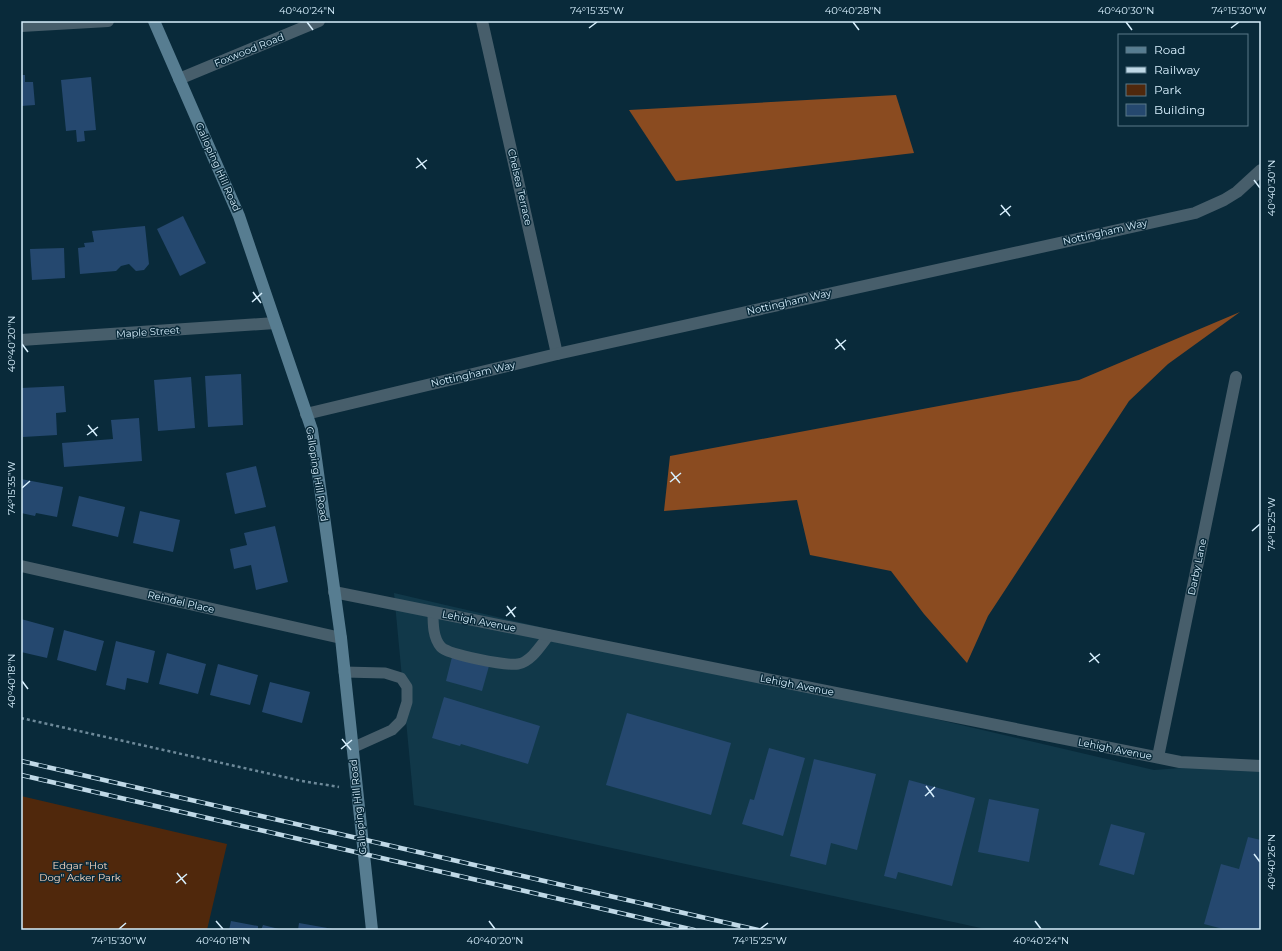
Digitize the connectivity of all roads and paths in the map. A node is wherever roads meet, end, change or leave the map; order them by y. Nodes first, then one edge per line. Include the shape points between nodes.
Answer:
1 (108, 21) edge
2 (154, 21) edge
3 (319, 21) edge
4 (482, 21) edge
5 (21, 26) edge
6 (179, 79) junction
7 (1261, 170) edge
8 (275, 323) junction
9 (21, 340) edge
10 (557, 354) junction
11 (1236, 377) dead end
12 (306, 414) junction
13 (21, 566) edge
14 (334, 592) junction
15 (433, 612) junction
16 (549, 635) junction
17 (340, 638) junction
18 (344, 672) junction
19 (21, 718) edge
20 (352, 748) junction
21 (1158, 757) junction
22 (1261, 766) edge
23 (356, 790) junction
24 (372, 930) edge

1 - 5 street
2 - 6 main road, Galloping Hill Road
3 - 6 street, Foxwood Road
4 - 10 street, Chelsea Terrace
6 - 8 main road, Galloping Hill Road via 239,216
7 - 10 street, Nottingham Way via 1237,192 1195,213
8 - 9 street, Maple Street
8 - 12 main road, Galloping Hill Road
10 - 12 street, Nottingham Way
11 - 21 street, Darby Lane
12 - 14 main road, Galloping Hill Road via 312,430
13 - 17 street, Reindel Place
14 - 15 street, Lehigh Avenue
14 - 17 main road, Galloping Hill Road
15 - 16 street, Lehigh Avenue
15 - 16 lane via 437,641 443,648 459,655 505,664 519,664 530,658
16 - 21 street, Lehigh Avenue
17 - 18 main road, Galloping Hill Road
18 - 20 main road, Galloping Hill Road
18 - 20 lane via 385,673 401,678 407,686 408,702 401,721 392,730
19 - 23 path via 302,781
20 - 23 main road, Galloping Hill Road
21 - 22 street, Lehigh Avenue via 1180,762
23 - 24 main road, Galloping Hill Road

